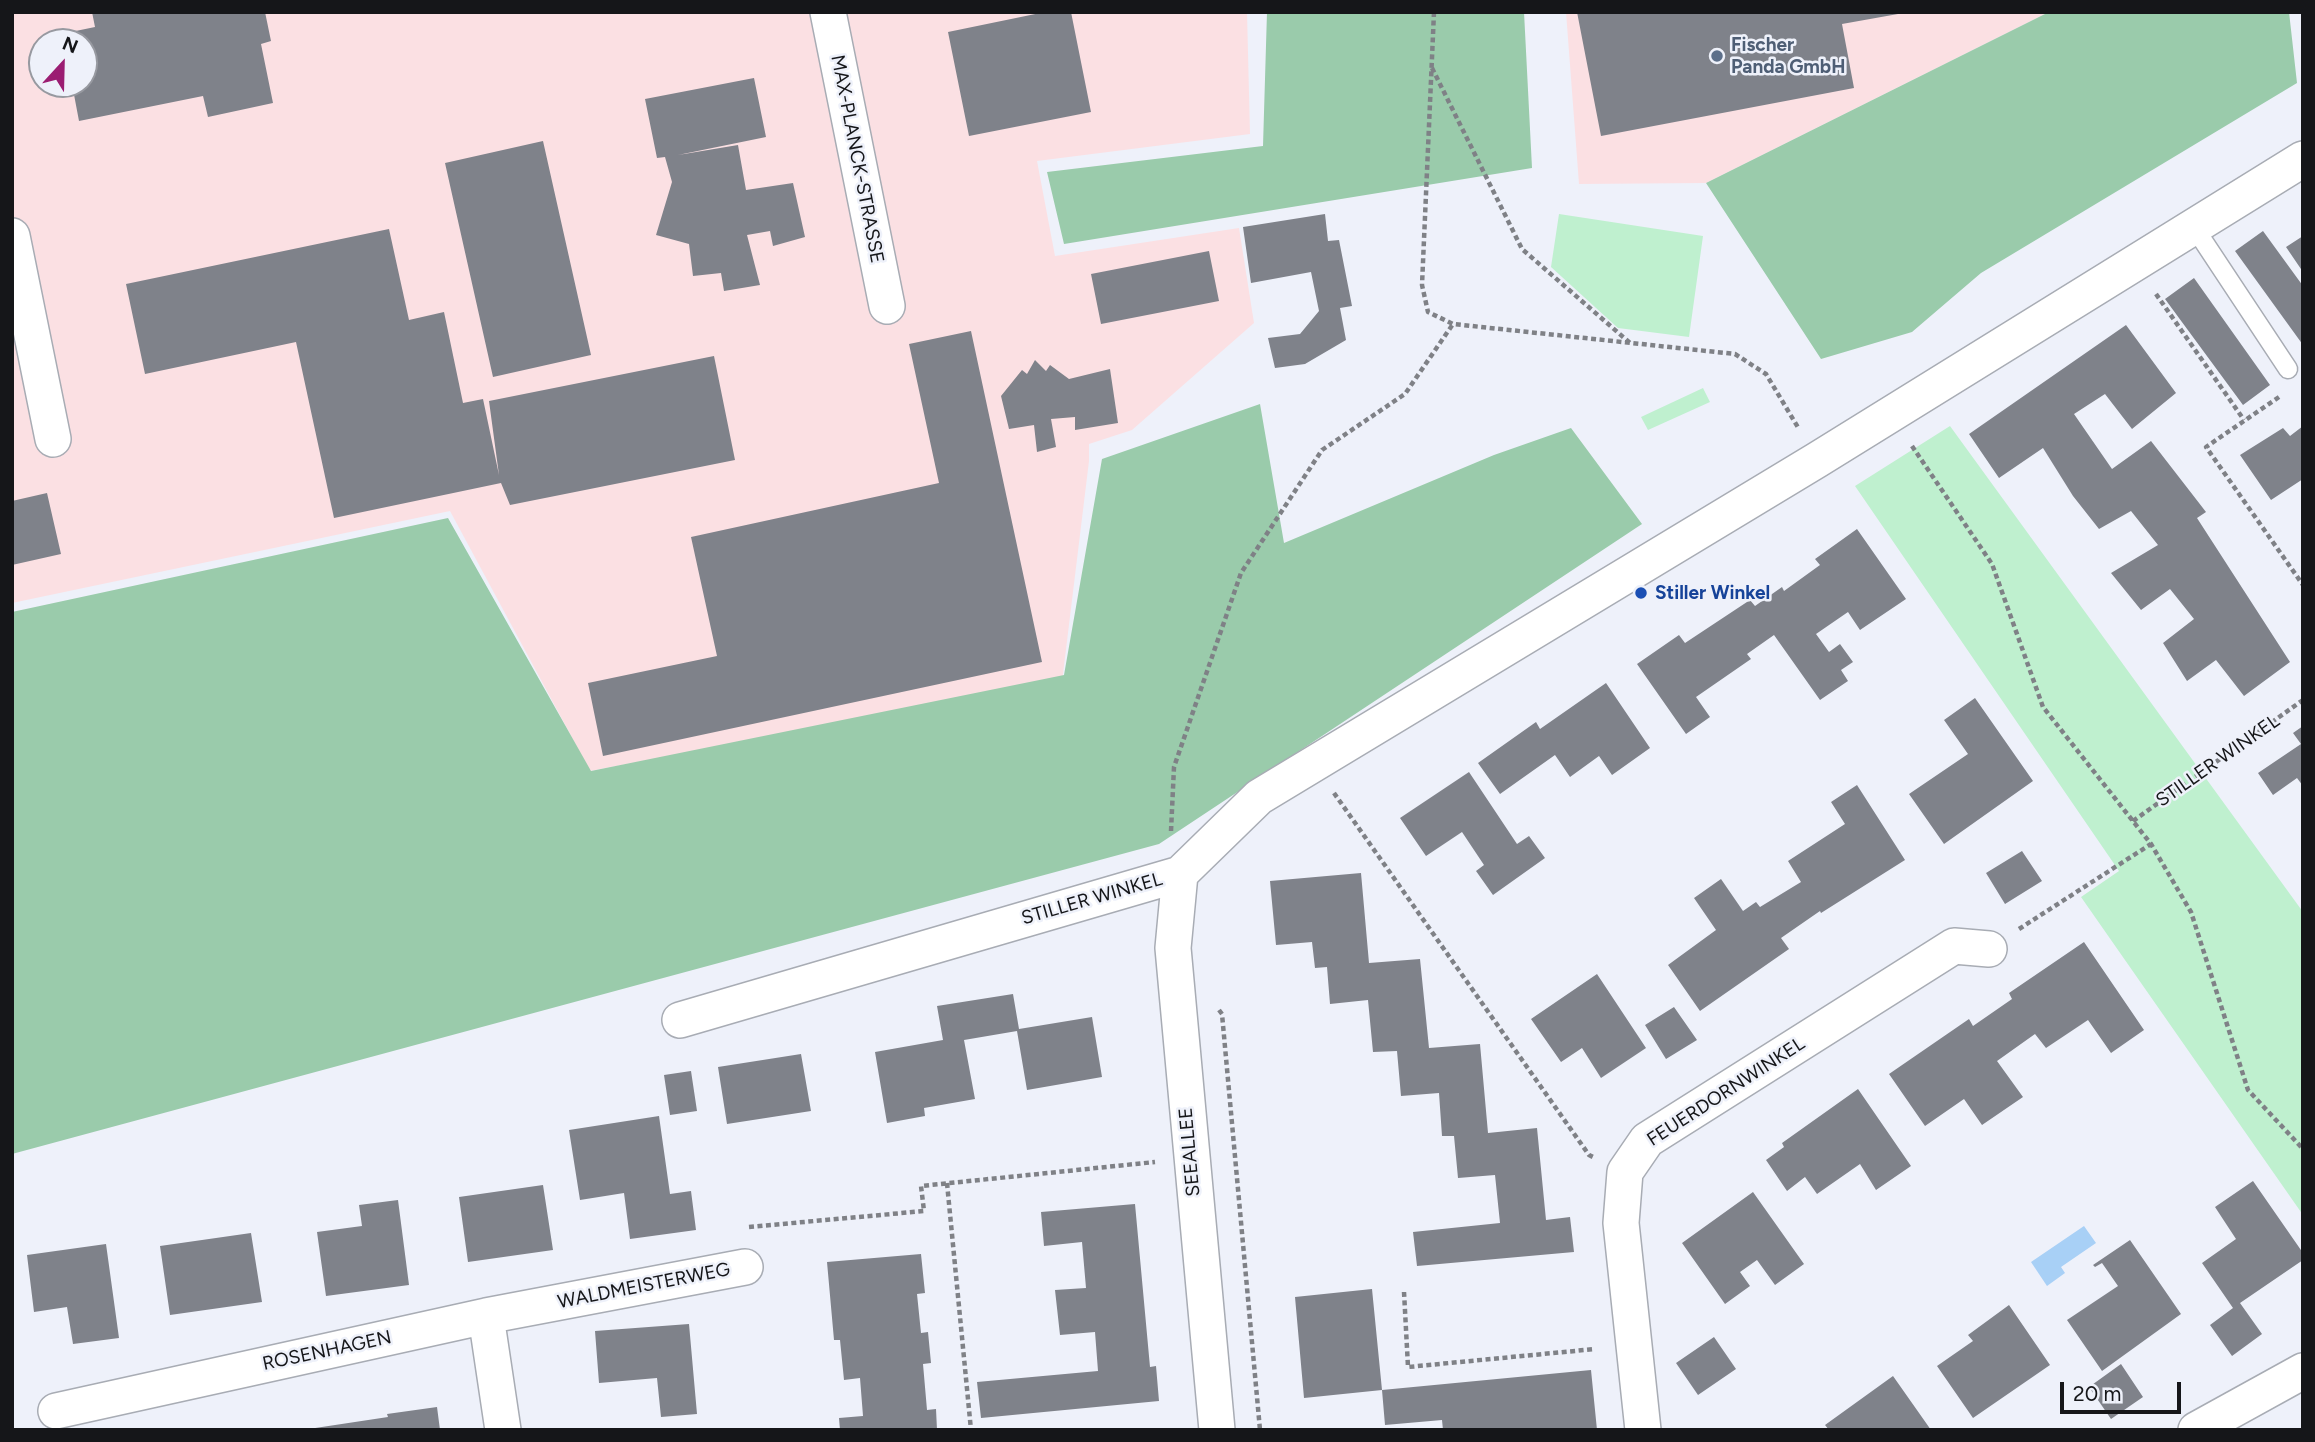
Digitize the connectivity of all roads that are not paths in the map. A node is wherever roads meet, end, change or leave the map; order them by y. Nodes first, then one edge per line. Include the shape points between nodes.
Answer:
1 (828, 12) edge
2 (2303, 159) edge
3 (2194, 227) junction
4 (12, 236) edge
5 (887, 306) dead end
6 (2288, 369) dead end
7 (53, 439) dead end
8 (1174, 875) junction
9 (1989, 949) road end
10 (680, 1020) dead end
11 (745, 1267) road end
12 (486, 1316) junction
13 (2303, 1371) edge
14 (56, 1411) dead end
15 (503, 1430) edge
16 (1217, 1430) edge
17 (1643, 1430) edge
18 (2196, 1430) edge

1 - 5 street, MAX-PLANCK-STRASSE
2 - 3 street, STILLER WINKEL
3 - 6 lane
3 - 8 street, STILLER WINKEL via 1259,797
4 - 7 street
8 - 10 street, STILLER WINKEL
8 - 16 street, SEEALLEE via 1173,948
9 - 17 street, FEUERDORNWINKEL via 1954,946 1647,1140 1625,1172 1621,1223
11 - 12 street, WALDMEISTERWEG
12 - 14 street, ROSENHAGEN
12 - 15 street
13 - 18 street

